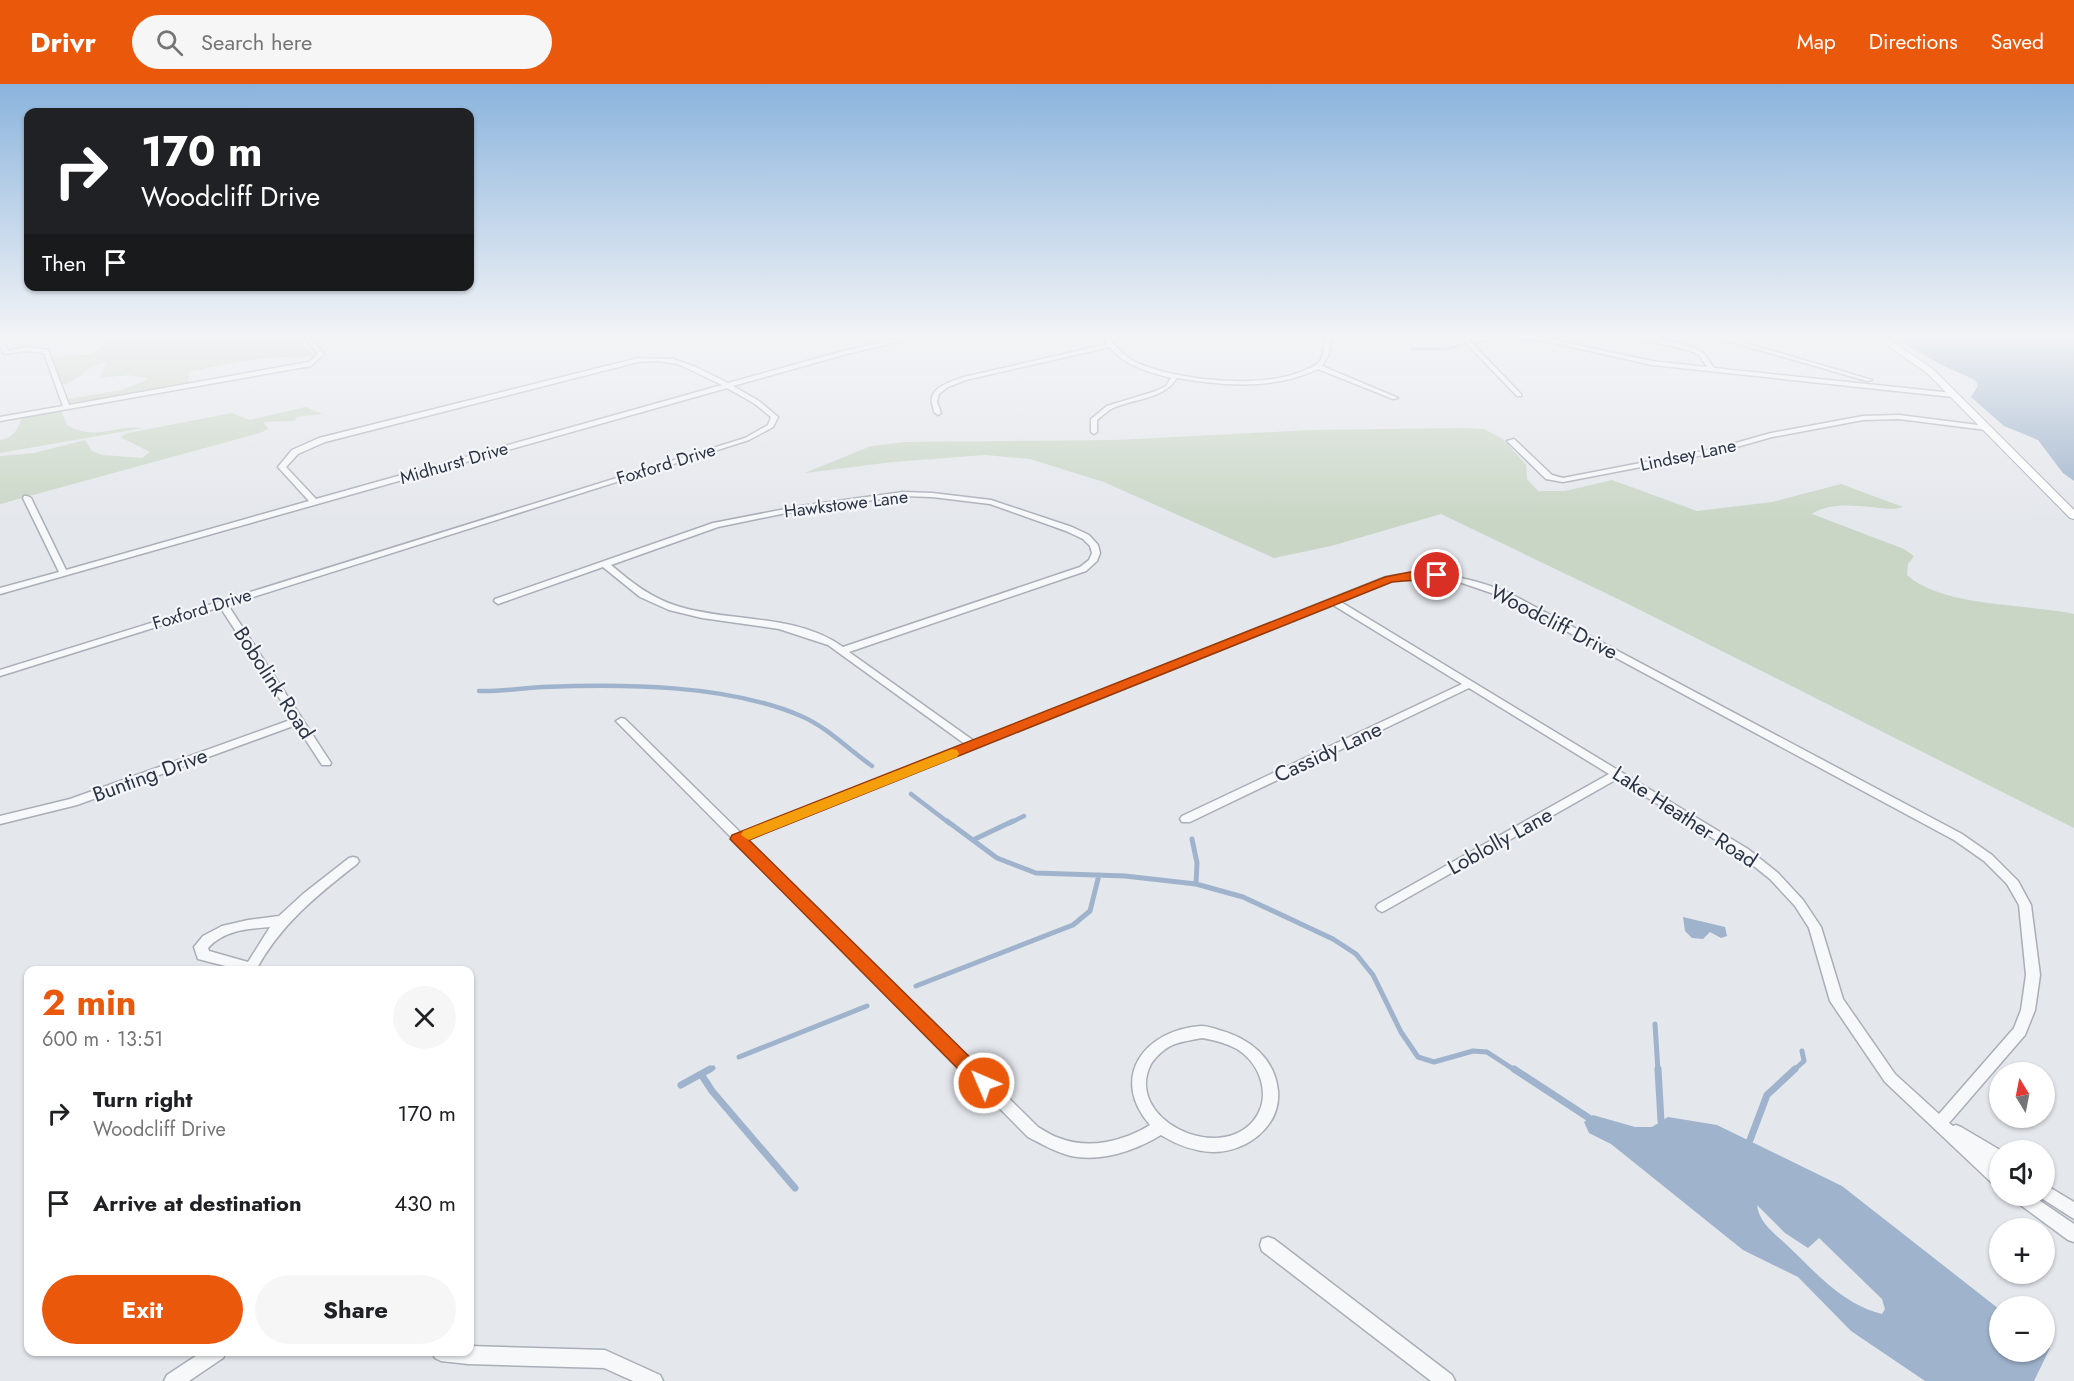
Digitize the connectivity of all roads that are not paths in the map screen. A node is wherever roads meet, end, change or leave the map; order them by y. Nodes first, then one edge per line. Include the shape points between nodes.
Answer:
1 (64, 399) edge
2 (120, 399) edge
3 (486, 399) edge
4 (681, 399) edge
5 (748, 399) edge
6 (935, 399) edge
7 (1135, 399) edge
8 (1957, 399) edge
9 (67, 408) junction
10 (938, 413) dead end
11 (0, 419) edge
12 (1986, 428) junction
13 (1094, 432) dead end
14 (1511, 441) dead end
15 (27, 498) dead end
16 (314, 502) junction
17 (2074, 516) edge
18 (605, 564) junction
19 (64, 574) junction
20 (0, 591) edge
21 (498, 601) dead end
22 (1335, 602) junction
23 (222, 603) junction
24 (842, 651) junction
25 (0, 673) edge
26 (1470, 684) junction
27 (298, 721) junction
28 (621, 721) dead end
29 (973, 746) junction
30 (326, 763) dead end
31 (1618, 774) junction
32 (1186, 819) dead end
33 (0, 820) edge
34 (738, 839) junction
35 (353, 861) dead end
36 (1382, 907) dead end
37 (280, 921) junction
38 (241, 966) edge
39 (252, 966) edge
40 (1940, 1123) junction
41 (1161, 1127) junction
42 (1989, 1152) edge
43 (1989, 1170) edge
44 (2055, 1198) edge
45 (2035, 1206) edge
46 (2074, 1211) edge
47 (2074, 1234) edge
48 (1268, 1245) dead end
49 (474, 1355) edge
50 (211, 1356) edge
51 (173, 1381) edge
52 (654, 1381) edge
53 (1446, 1381) edge

1 - 9 street
2 - 9 street
3 - 16 street, Foxford Drive via 322,440 295,452 282,467
4 - 16 street, Midhurst Drive
5 - 23 street, Foxford Drive via 775,417 771,426 747,439
6 - 10 street
7 - 13 street via 1109,406 1094,419
8 - 12 street
9 - 11 street
12 - 14 street, Lindsey Lane via 1871,417 1563,480 1549,477
12 - 17 street
15 - 19 street
16 - 19 street, Midhurst Drive
18 - 21 street, Hawkstowe Lane
18 - 24 street via 655,602 713,618 807,633
18 - 24 street, Hawkstowe Lane via 732,521 903,494 991,502 1069,529 1094,545 1093,561 1083,569
19 - 20 street, Midhurst Drive
22 - 26 street, Lake Heather Road
22 - 29 street, Woodcliff Drive
22 - 40 street, Woodcliff Drive via 1389,579 1410,575 1437,575 1481,584 1927,820 1988,858 2012,881 2025,905 2032,975 2028,1010 2020,1031
23 - 25 street, Foxford Drive
23 - 27 street, Bobolink Road
24 - 29 street
26 - 31 street, Lake Heather Road
26 - 32 street, Cassidy Lane
27 - 30 street, Bobolink Road
27 - 33 street, Bunting Drive via 72,802
28 - 34 street
29 - 34 street, Woodcliff Drive
31 - 36 street, Loblolly Lane
31 - 40 street, Lake Heather Road via 1744,852 1799,903 1815,927 1837,1001 1857,1033 1890,1077
34 - 41 street via 1033,1131 1058,1146 1088,1149 1129,1145
35 - 37 street
37 - 38 street via 229,929 214,934 201,947 203,955
37 - 39 street
40 - 42 street, Lake Heather Road
40 - 43 street, Lake Heather Road
41 - 41 street via 1201,1145 1243,1138 1259,1127 1269,1112 1272,1094 1259,1060 1244,1046 1224,1036 1202,1032 1162,1041 1147,1054 1139,1071 1139,1091 1146,1110
44 - 46 street
45 - 47 street
48 - 53 street
49 - 52 street via 605,1359
50 - 51 street

